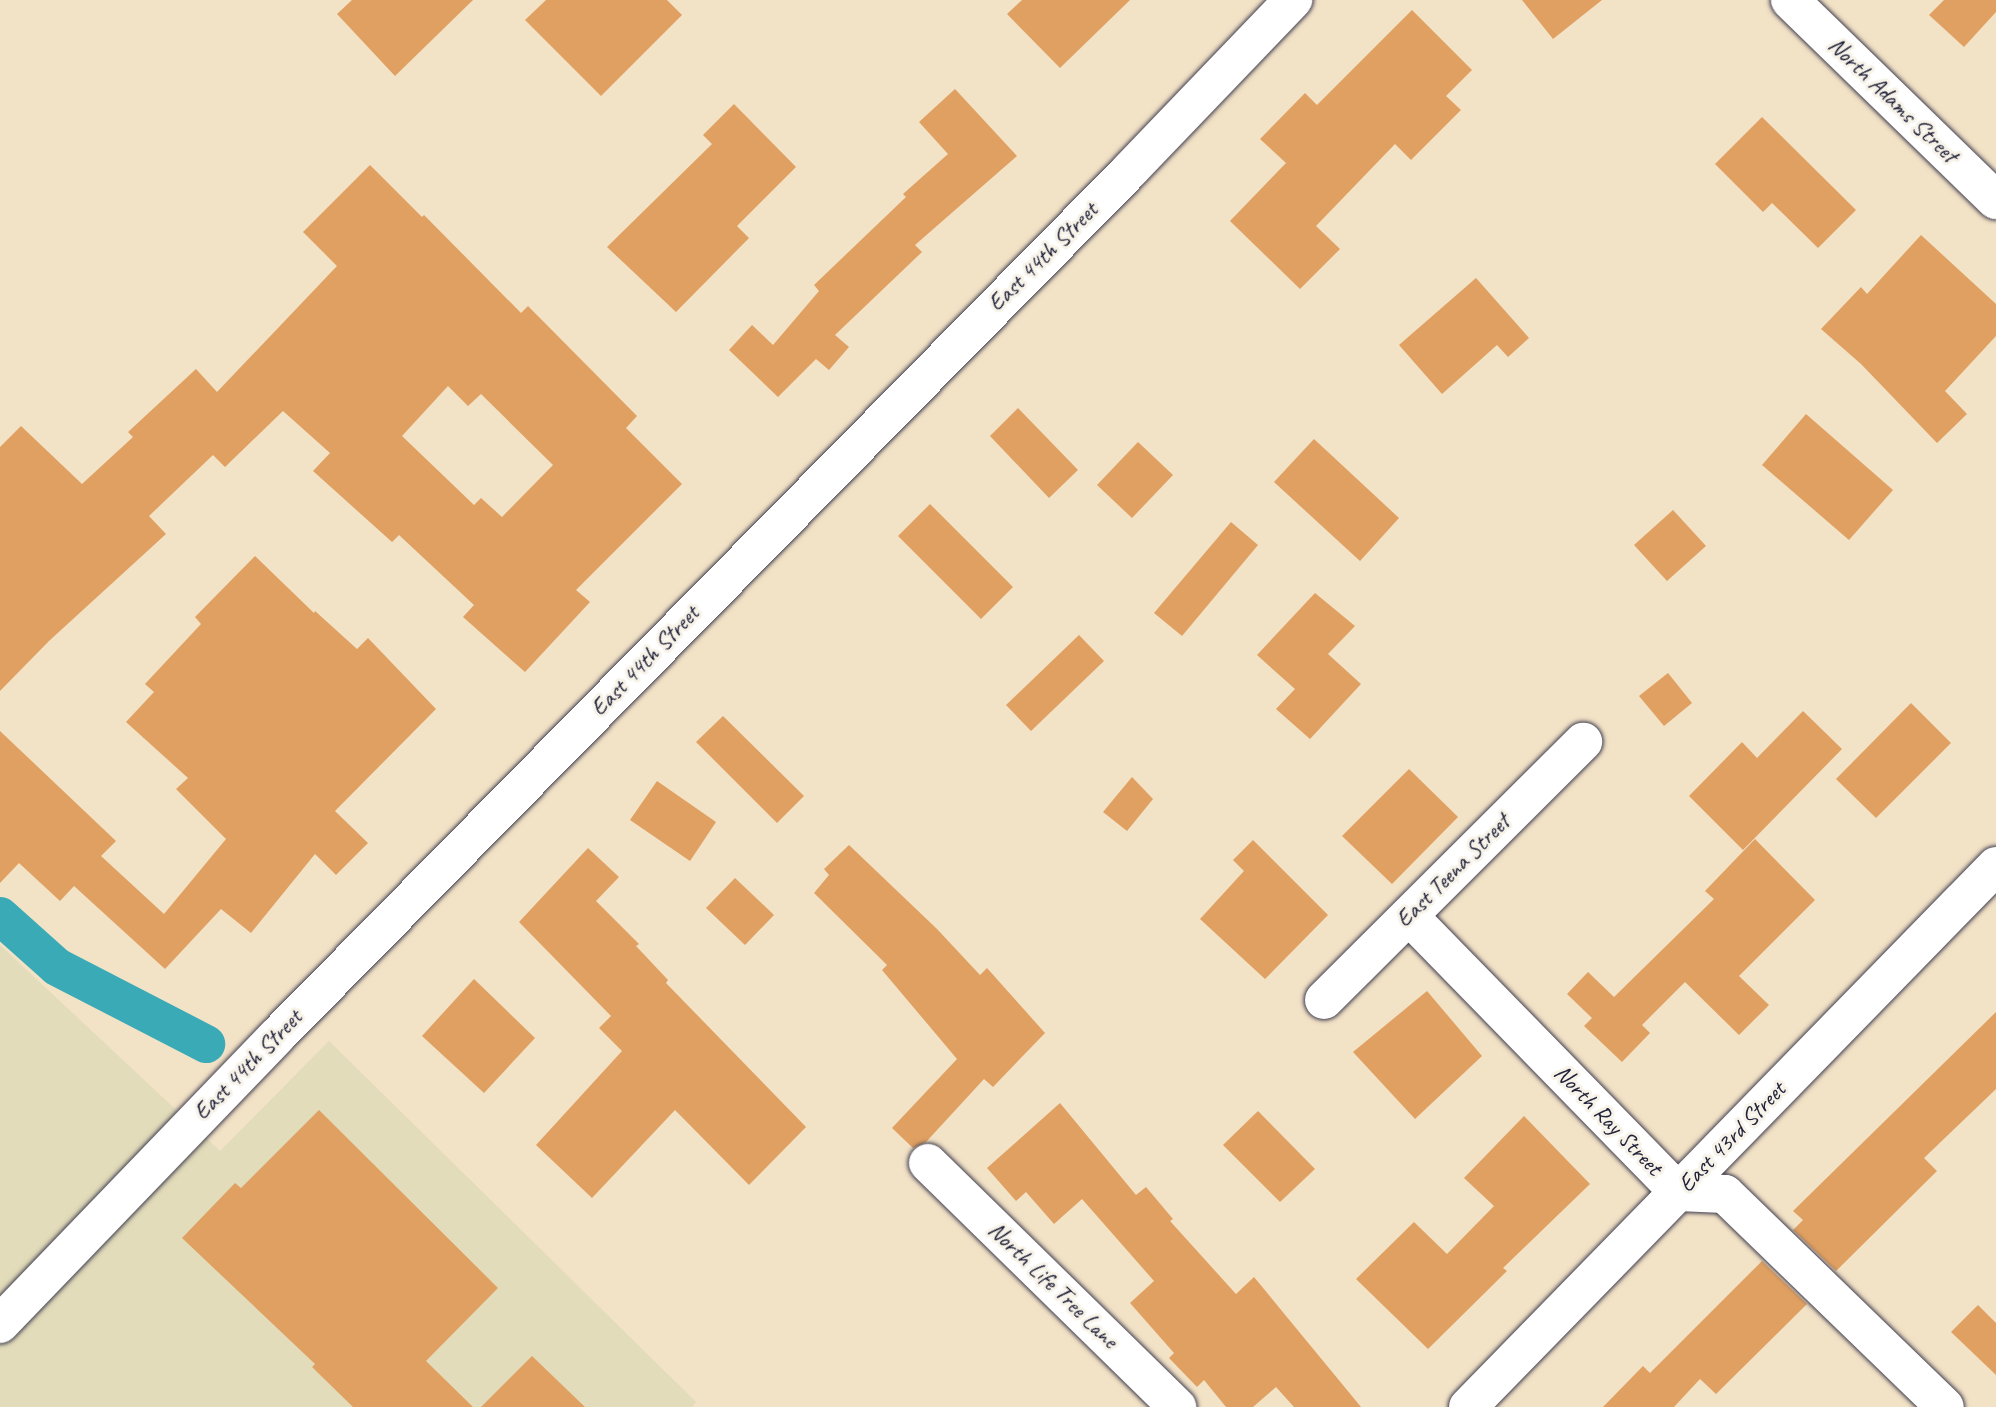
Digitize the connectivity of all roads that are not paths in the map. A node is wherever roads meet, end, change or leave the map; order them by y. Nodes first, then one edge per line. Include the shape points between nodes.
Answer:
1 (1293, 0) edge
2 (1790, 0) edge
3 (1996, 200) edge
4 (1583, 743) dead end
5 (1996, 866) edge
6 (1409, 916) junction
7 (1324, 1000) dead end
8 (928, 1163) dead end
9 (1678, 1192) junction
10 (0, 1324) edge
11 (1177, 1407) edge
12 (1468, 1407) edge
13 (1945, 1407) edge

1 - 10 street, East 44th Street
2 - 3 street, North Adams Street
4 - 6 street, East Teena Street
5 - 9 street, East 43rd Street
6 - 7 street, East Teena Street
6 - 9 street, North Ray Street
8 - 11 street, North Life Tree Lane
9 - 12 street, East 43rd Street
9 - 13 street, North Ray Street via 1725,1194

